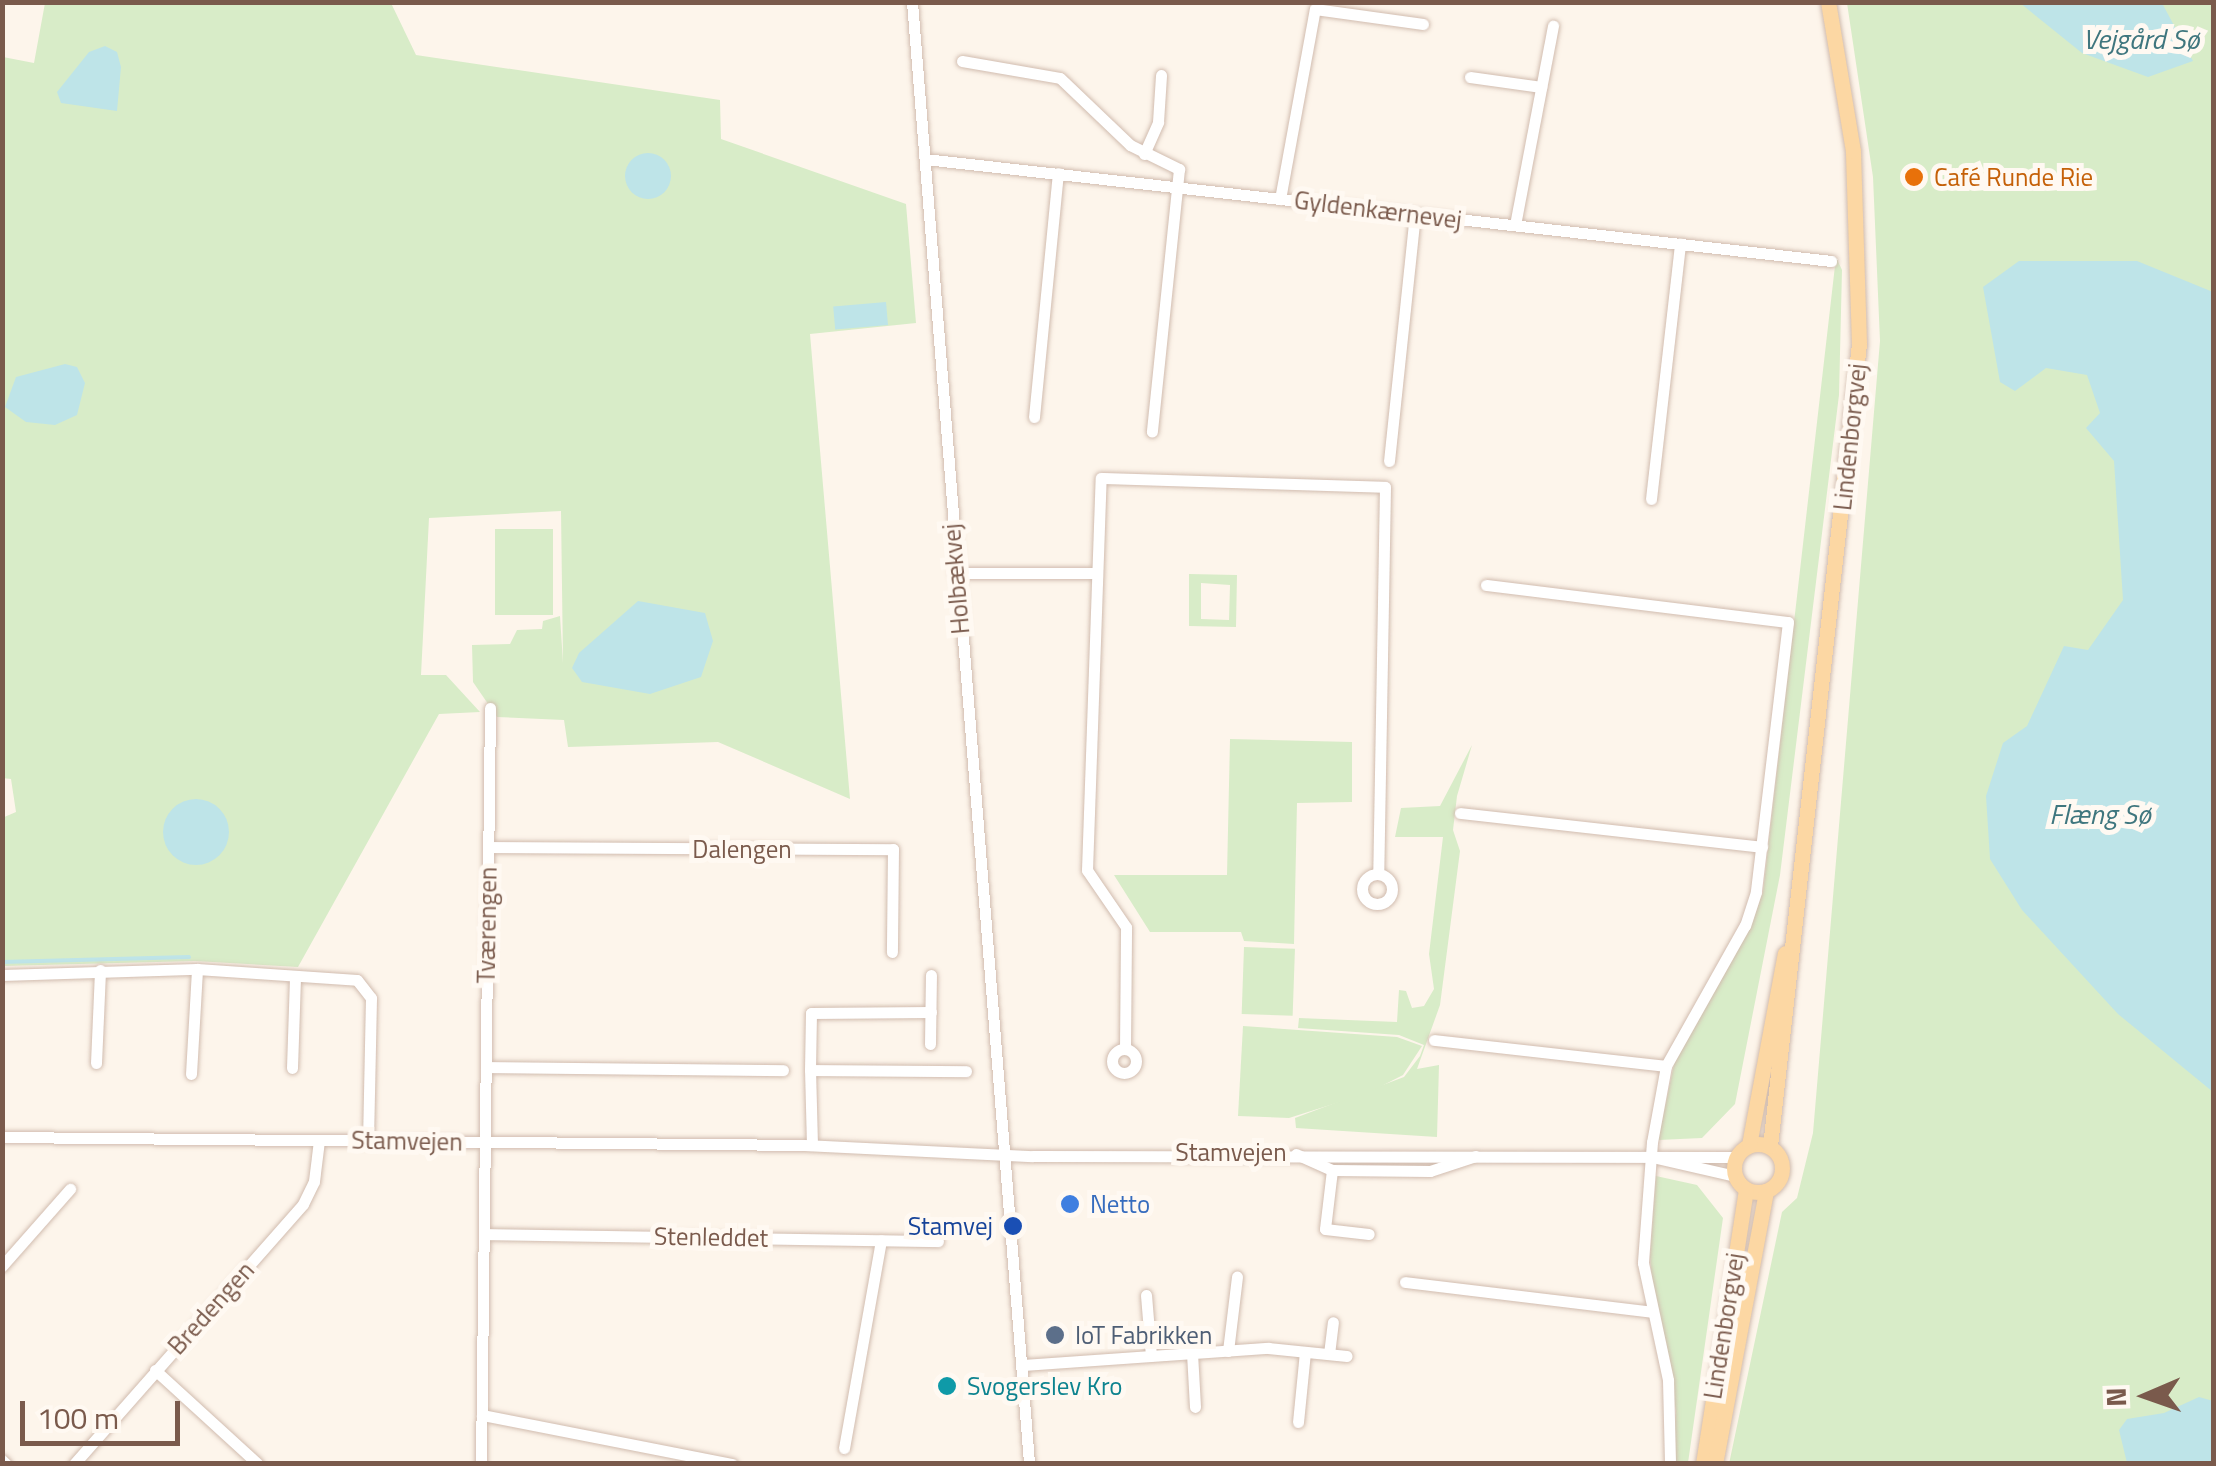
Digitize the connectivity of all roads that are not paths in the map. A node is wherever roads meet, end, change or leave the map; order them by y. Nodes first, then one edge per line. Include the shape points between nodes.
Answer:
1 (912, 2) edge
2 (1828, 2) edge
3 (1423, 24) dead end
4 (1553, 26) dead end
5 (962, 61) dead end
6 (1161, 75) dead end
7 (1470, 77) dead end
8 (1541, 87) junction
9 (1144, 154) junction
10 (924, 158) junction
11 (1058, 174) junction
12 (1180, 187) junction
13 (1280, 199) junction
14 (1415, 214) junction
15 (1514, 226) junction
16 (1680, 244) junction
17 (1831, 261) dead end
18 (1034, 417) dead end
19 (1152, 432) dead end
20 (1389, 461) dead end
21 (1651, 498) dead end
22 (955, 573) junction
23 (1095, 574) junction
24 (1486, 585) dead end
25 (490, 708) dead end
26 (1460, 812) dead end
27 (488, 847) junction
28 (1762, 847) junction
29 (1801, 872) junction
30 (1378, 874) dead end
31 (892, 952) dead end
32 (197, 968) junction
33 (100, 970) junction
34 (2, 975) edge
35 (931, 975) dead end
36 (294, 976) junction
37 (930, 1012) junction
38 (1434, 1040) dead end
39 (930, 1044) dead end
40 (1124, 1049) dead end
41 (96, 1063) dead end
42 (1666, 1066) junction
43 (486, 1067) junction
44 (292, 1068) dead end
45 (783, 1070) dead end
46 (810, 1070) junction
47 (966, 1071) dead end
48 (191, 1074) dead end
49 (2, 1137) edge
50 (318, 1140) junction
51 (368, 1140) junction
52 (485, 1142) junction
53 (812, 1145) junction
54 (1770, 1146) junction
55 (1743, 1151) junction
56 (1292, 1152) junction
57 (1480, 1154) junction
58 (1008, 1155) junction
59 (1650, 1156) junction
60 (1332, 1170) junction
61 (1740, 1183) junction
62 (70, 1190) dead end
63 (1766, 1192) junction
64 (484, 1234) junction
65 (1369, 1234) dead end
66 (881, 1240) junction
67 (938, 1241) dead end
68 (2, 1266) edge
69 (1237, 1277) dead end
70 (1404, 1282) dead end
71 (1146, 1295) dead end
72 (1652, 1312) junction
73 (1332, 1322) dead end
74 (1228, 1350) junction
75 (1305, 1352) junction
76 (1192, 1353) junction
77 (1330, 1354) junction
78 (1151, 1356) junction
79 (1346, 1356) dead end
80 (1023, 1365) junction
81 (155, 1370) junction
82 (1195, 1407) dead end
83 (482, 1415) junction
84 (1298, 1422) dead end
85 (844, 1448) dead end
86 (74, 1464) edge
87 (258, 1464) edge
88 (481, 1464) edge
89 (732, 1464) edge
90 (1029, 1464) edge
91 (1670, 1464) edge
92 (1703, 1464) edge
93 (1714, 1464) edge

1 - 10 street, Holbækvej
2 - 29 main road, Lindenborgvej via 1853,151 1859,344
3 - 13 street via 1315,9
4 - 8 street
5 - 9 street via 1060,78
6 - 9 street via 1158,122
7 - 8 street
8 - 15 street
9 - 12 street via 1179,169
10 - 11 street, Gyldenkærnevej
10 - 22 street, Holbækvej
11 - 12 street, Gyldenkærnevej
11 - 18 street
12 - 13 street, Gyldenkærnevej
12 - 19 street
13 - 14 street, Gyldenkærnevej
14 - 15 street, Gyldenkærnevej
14 - 20 street
15 - 16 street, Gyldenkærnevej
16 - 17 street, Gyldenkærnevej
16 - 21 street
22 - 23 street
22 - 58 street, Holbækvej
23 - 30 street via 1101,478 1385,487
23 - 40 street via 1087,870 1126,927
24 - 28 street via 1788,622
25 - 27 street, Tværengen
26 - 28 street
27 - 31 street, Dalengen via 893,849
27 - 43 street, Tværengen
28 - 42 street via 1745,925
29 - 54 main road, Lindenborgvej
29 - 55 main road, Lindenborgvej
32 - 33 street
32 - 36 street
32 - 48 street
33 - 34 street
33 - 41 street
35 - 37 street
36 - 44 street
36 - 51 street via 366,986
37 - 39 street
37 - 46 street via 811,1012
38 - 42 street
42 - 59 street
43 - 45 street
43 - 52 street, Tværengen
46 - 47 street
46 - 53 street
49 - 50 street, Stamvejen
50 - 51 street, Stamvejen
50 - 81 street, Bredengen via 304,1204
51 - 52 street, Stamvejen
52 - 53 street, Stamvejen
52 - 64 street, Tværengen
53 - 58 street, Stamvejen
54 - 55 main road
54 - 63 main road via 1783,1167
55 - 59 street, Stamvejen
55 - 61 main road
56 - 57 street, Stamvejen
56 - 58 street, Stamvejen
56 - 60 street
57 - 59 street, Stamvejen
57 - 60 street via 1430,1170
58 - 80 street, Holbækvej
59 - 61 street, Stamvejen
59 - 72 street via 1643,1249
60 - 65 street via 1325,1228
61 - 63 main road
61 - 92 main road, Lindenborgvej
62 - 68 street
63 - 93 main road, Lindenborgvej
64 - 66 street, Stenleddet
64 - 83 street, Tværengen
66 - 67 street, Stenleddet
66 - 85 street
69 - 74 street
70 - 72 street
71 - 78 street
72 - 91 street via 1671,1406
73 - 77 street
74 - 75 street
74 - 76 street
75 - 77 street
75 - 84 street
76 - 78 street
76 - 82 street
77 - 79 street
78 - 80 street
80 - 90 street, Holbækvej
81 - 86 street, Bredengen
81 - 87 street
83 - 88 street, Tværengen
83 - 89 street

